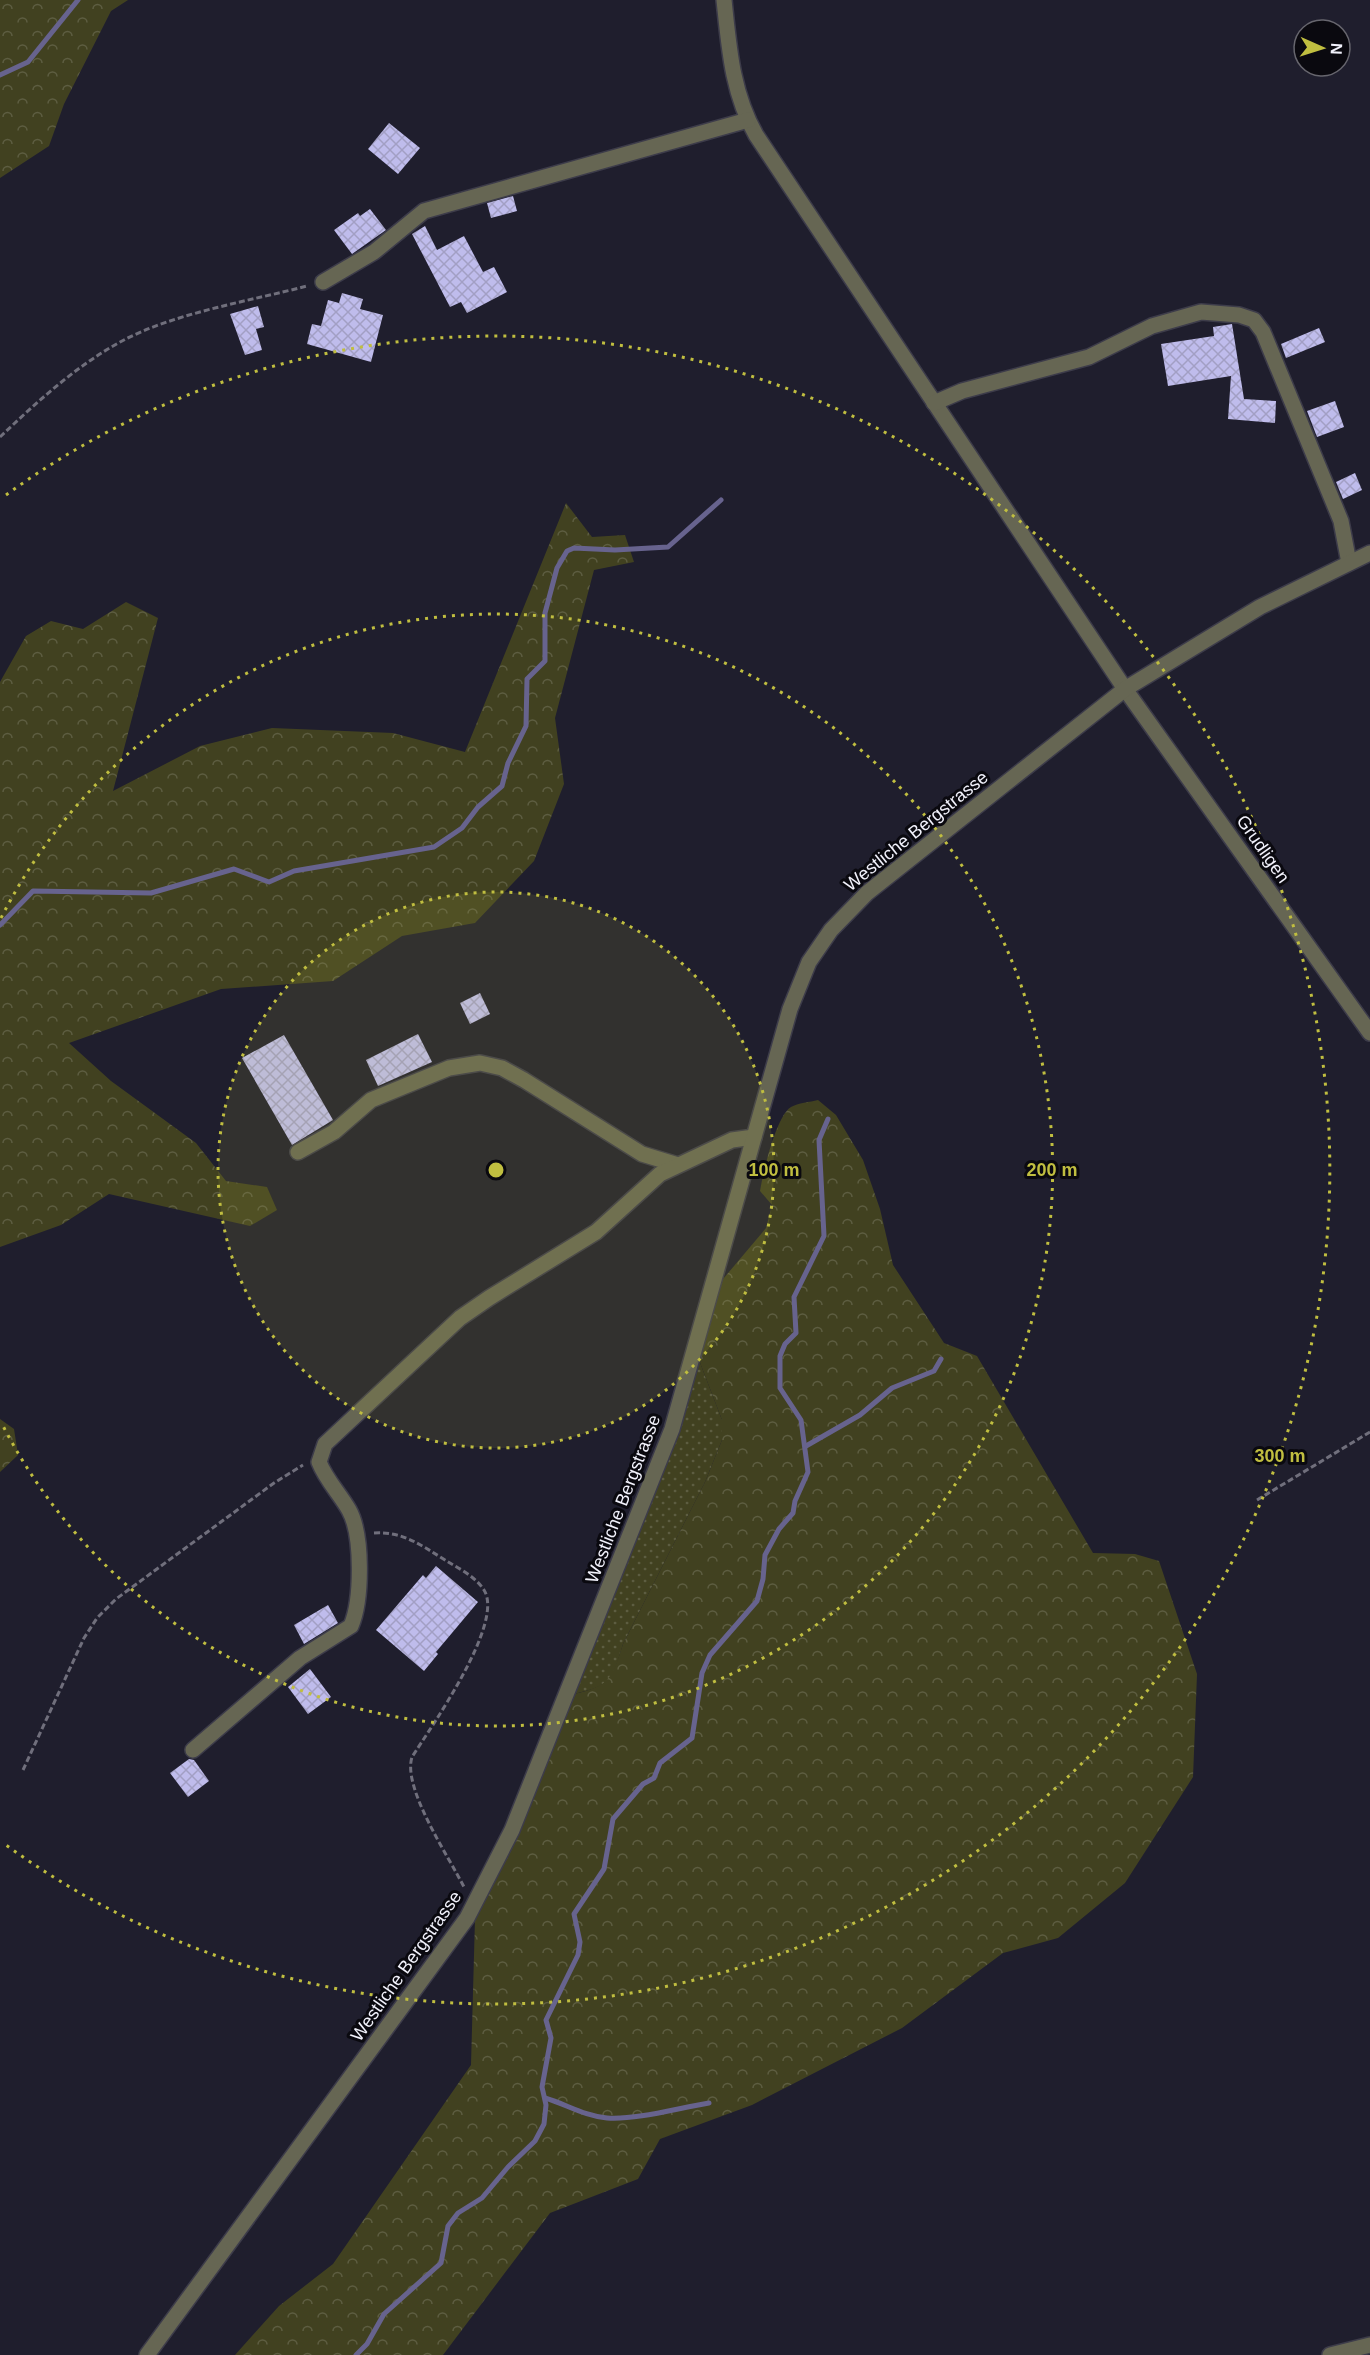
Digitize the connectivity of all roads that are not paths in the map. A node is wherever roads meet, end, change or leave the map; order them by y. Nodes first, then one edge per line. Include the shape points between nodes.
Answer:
1 (724, 0) edge
2 (748, 120) junction
3 (323, 282) road end
4 (934, 403) junction
5 (1370, 553) edge
6 (1349, 563) junction
7 (1125, 689) junction
8 (1370, 1033) edge
9 (754, 1137) junction
10 (298, 1152) dead end
11 (678, 1165) junction
12 (193, 1750) dead end
13 (1370, 2345) edge
14 (147, 2355) edge
15 (1330, 2355) edge

1 - 2 street, Grudligen via 734,79
2 - 3 street via 424,211 374,252
2 - 4 street, Grudligen
4 - 6 street via 982,385 1089,357 1152,326 1201,312 1254,320 1263,332 1341,521
4 - 7 street, Grudligen
5 - 6 street, Westliche Bergstrasse
6 - 7 street, Westliche Bergstrasse via 1260,607
7 - 8 street, Grudligen
7 - 9 street, Westliche Bergstrasse via 867,893 831,930 809,962 790,1009
9 - 11 street via 732,1140
9 - 14 street, Westliche Bergstrasse via 672,1429 513,1830 467,1918
10 - 11 street via 334,1132 371,1100 449,1068 480,1063 502,1068 524,1080 642,1155
11 - 12 street via 660,1174 596,1232 460,1318 325,1444 320,1462 350,1511 357,1535 357,1600 351,1626 300,1658
13 - 15 street

